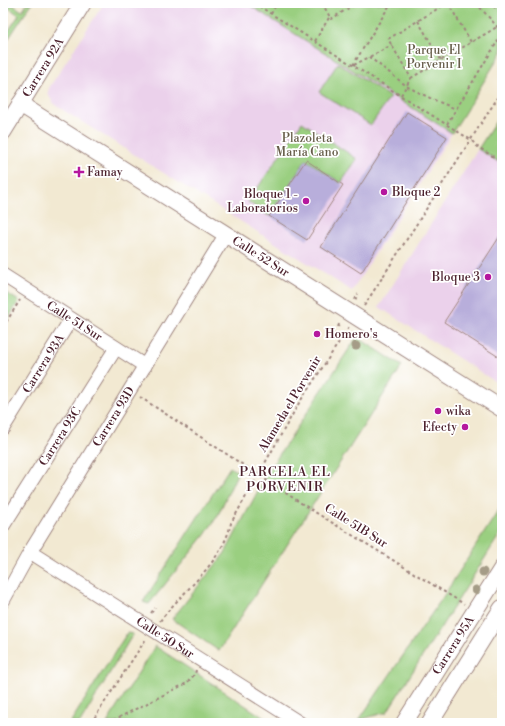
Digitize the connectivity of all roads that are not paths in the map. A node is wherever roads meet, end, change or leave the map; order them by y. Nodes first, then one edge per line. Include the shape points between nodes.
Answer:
1 (83, 3) edge
2 (20, 104) junction
3 (3, 132) edge
4 (226, 234) junction
5 (3, 275) edge
6 (71, 319) junction
7 (116, 348) junction
8 (145, 366) junction
9 (502, 409) edge
10 (3, 428) edge
11 (3, 526) edge
12 (30, 552) junction
13 (502, 568) edge
14 (3, 601) edge
15 (502, 608) edge
16 (300, 723) edge
17 (404, 723) edge
18 (430, 723) edge

1 - 2 street, Carrera 92A
2 - 3 street, Carrera 92A
2 - 4 street, Calle 52 Sur
4 - 8 street, Carrera 93D
4 - 9 street, Calle 52 Sur
5 - 6 street, Calle 51 Sur
6 - 7 street, Calle 51 Sur
6 - 10 street, Carrera 93A
7 - 8 street, Calle 51 Sur
7 - 11 street, Carrera 93C
8 - 12 street, Carrera 93D
12 - 14 street, Carrera 93D
12 - 16 street, Calle 50 Sur
13 - 17 street, Carrera 95A
15 - 18 street, Carrera 95A

